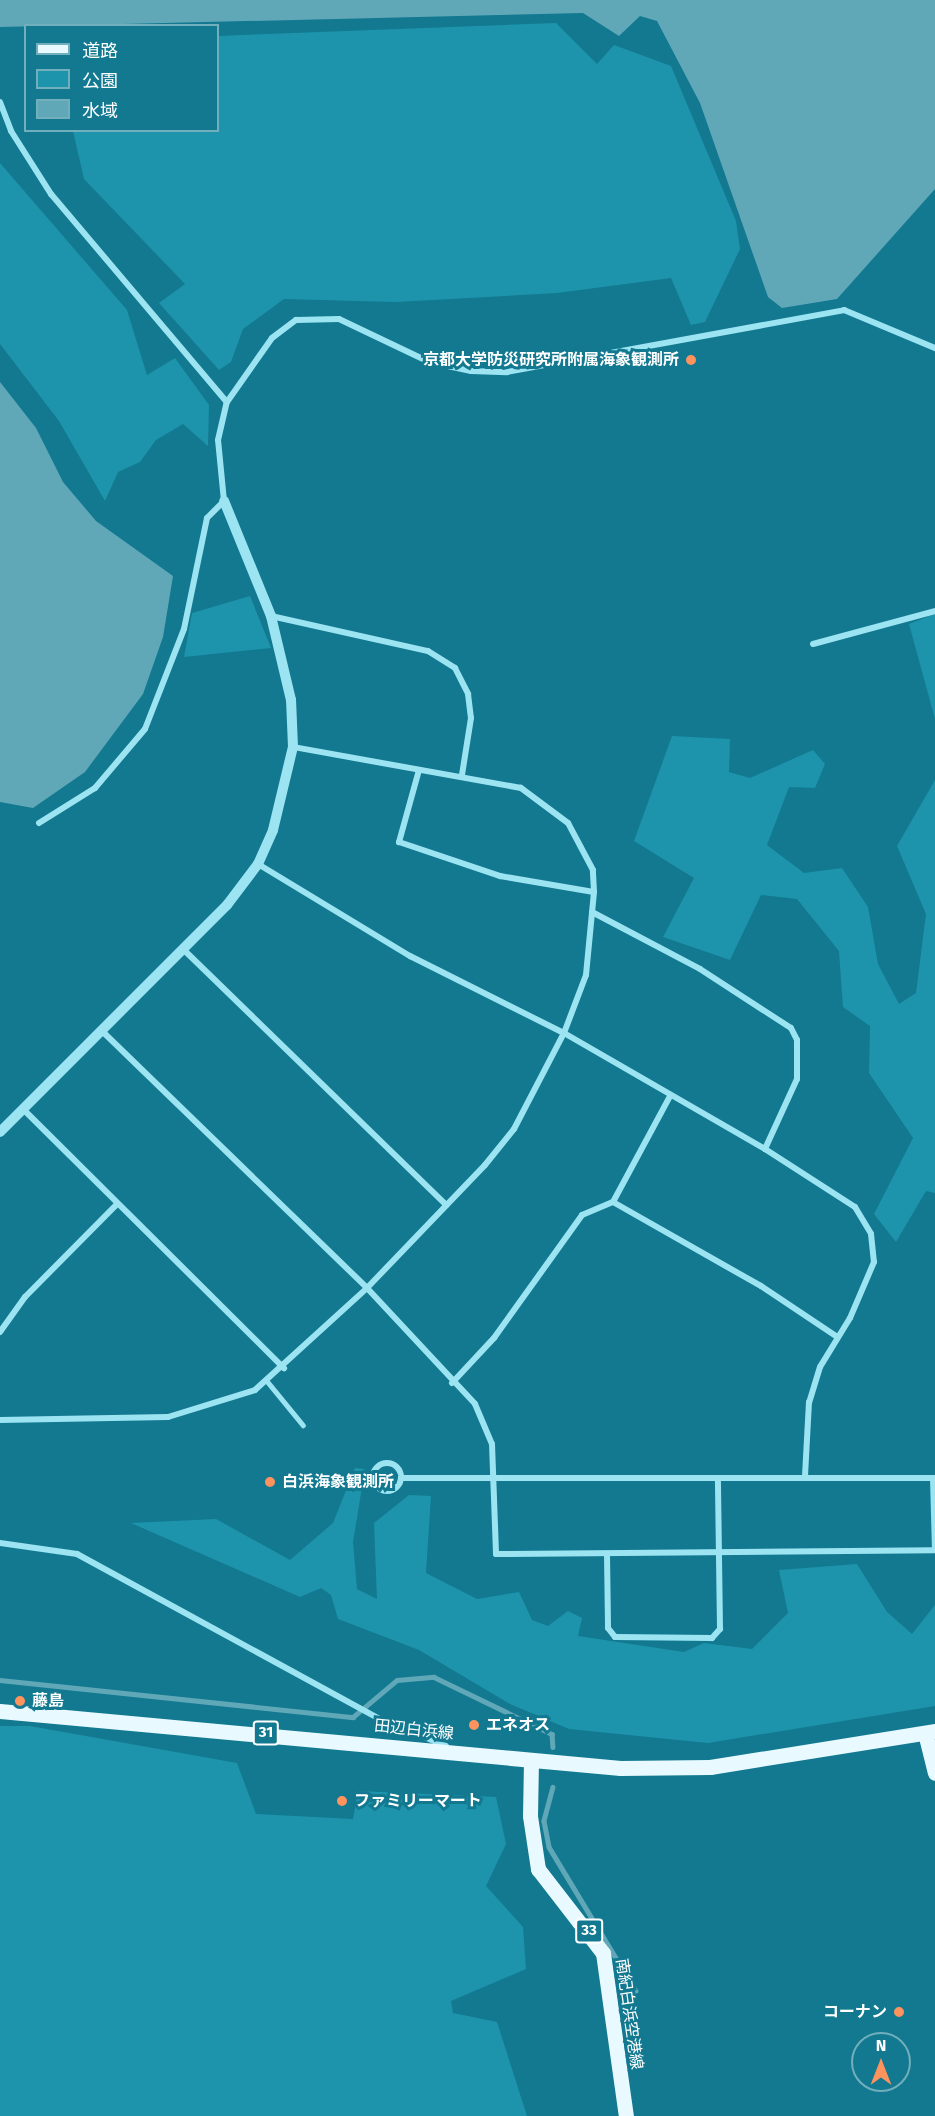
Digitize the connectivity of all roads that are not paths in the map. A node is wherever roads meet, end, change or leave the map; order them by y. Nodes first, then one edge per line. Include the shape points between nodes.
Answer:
1 (0, 102) edge
2 (935, 348) edge
3 (227, 402) junction
4 (224, 501) junction
5 (935, 611) edge
6 (271, 616) junction
7 (813, 644) dead end
8 (293, 747) junction
9 (418, 770) junction
10 (462, 775) junction
11 (39, 823) dead end
12 (258, 864) junction
13 (594, 892) junction
14 (592, 912) junction
15 (184, 950) junction
16 (103, 1032) junction
17 (564, 1033) junction
18 (670, 1096) junction
19 (23, 1109) junction
20 (0, 1132) edge
21 (765, 1149) junction
22 (613, 1202) junction
23 (116, 1205) junction
24 (446, 1205) junction
25 (367, 1288) junction
26 (0, 1332) edge
27 (836, 1336) junction
28 (284, 1368) junction
29 (267, 1381) junction
30 (452, 1383) junction
31 (0, 1420) edge
32 (303, 1425) dead end
33 (495, 1476) junction
34 (805, 1477) junction
35 (401, 1478) junction
36 (934, 1478) edge
37 (718, 1479) junction
38 (0, 1543) edge
39 (607, 1554) junction
40 (719, 1555) junction
41 (0, 1711) edge
42 (930, 1732) edge
43 (461, 1752) junction
44 (531, 1760) junction
45 (935, 1773) edge
46 (626, 2116) edge

1 - 3 street via 27,161 51,194
2 - 3 street via 844,310 507,372 471,371 429,362 362,328 316,316 296,320 272,338
3 - 4 street via 218,449
4 - 6 street
4 - 11 street via 207,518 184,629 145,729 95,788
5 - 7 street
6 - 8 street via 285,661
6 - 10 street via 428,651 455,668 468,694 471,718
8 - 9 street
8 - 12 street via 287,786
9 - 10 street
9 - 13 street via 399,842 500,876
10 - 13 street via 520,788 550,805 582,844
12 - 15 street
12 - 17 street via 410,956
13 - 14 street
14 - 17 street via 586,975
14 - 21 street via 700,969 791,1028 797,1040 797,1079
15 - 16 street
15 - 24 street
16 - 19 street
16 - 25 street
17 - 18 street
17 - 24 street via 514,1129
18 - 21 street
18 - 22 street
19 - 20 street
19 - 23 street
21 - 27 street via 855,1207 871,1234 871,1275
22 - 27 street via 761,1286
22 - 30 street via 582,1215 494,1338
23 - 26 street via 25,1298
23 - 28 street
24 - 25 street
25 - 28 street
25 - 30 street
27 - 34 street via 809,1402
28 - 29 street
29 - 31 street via 226,1403 168,1417
29 - 32 lane
30 - 33 street via 475,1404 492,1444
33 - 35 street
33 - 37 street
33 - 39 street via 496,1554
34 - 36 street
34 - 37 street
35 - 35 street via 395,1489 386,1491 378,1487 374,1474 387,1463 399,1469
36 - 40 street via 935,1550
37 - 40 street
38 - 43 street via 77,1554 380,1719
39 - 40 street
39 - 40 street via 608,1628 615,1637 702,1638 712,1638 720,1629
41 - 43 main road, 田辺白浜線 / 31
42 - 44 main road, 田辺白浜線 / 31 via 710,1767 620,1768
42 - 45 main road, 田辺白浜線 / 31
43 - 44 main road, 田辺白浜線 / 31
44 - 46 main road, 南紀白浜空港線 / 33 via 530,1816 538,1869 603,1953

